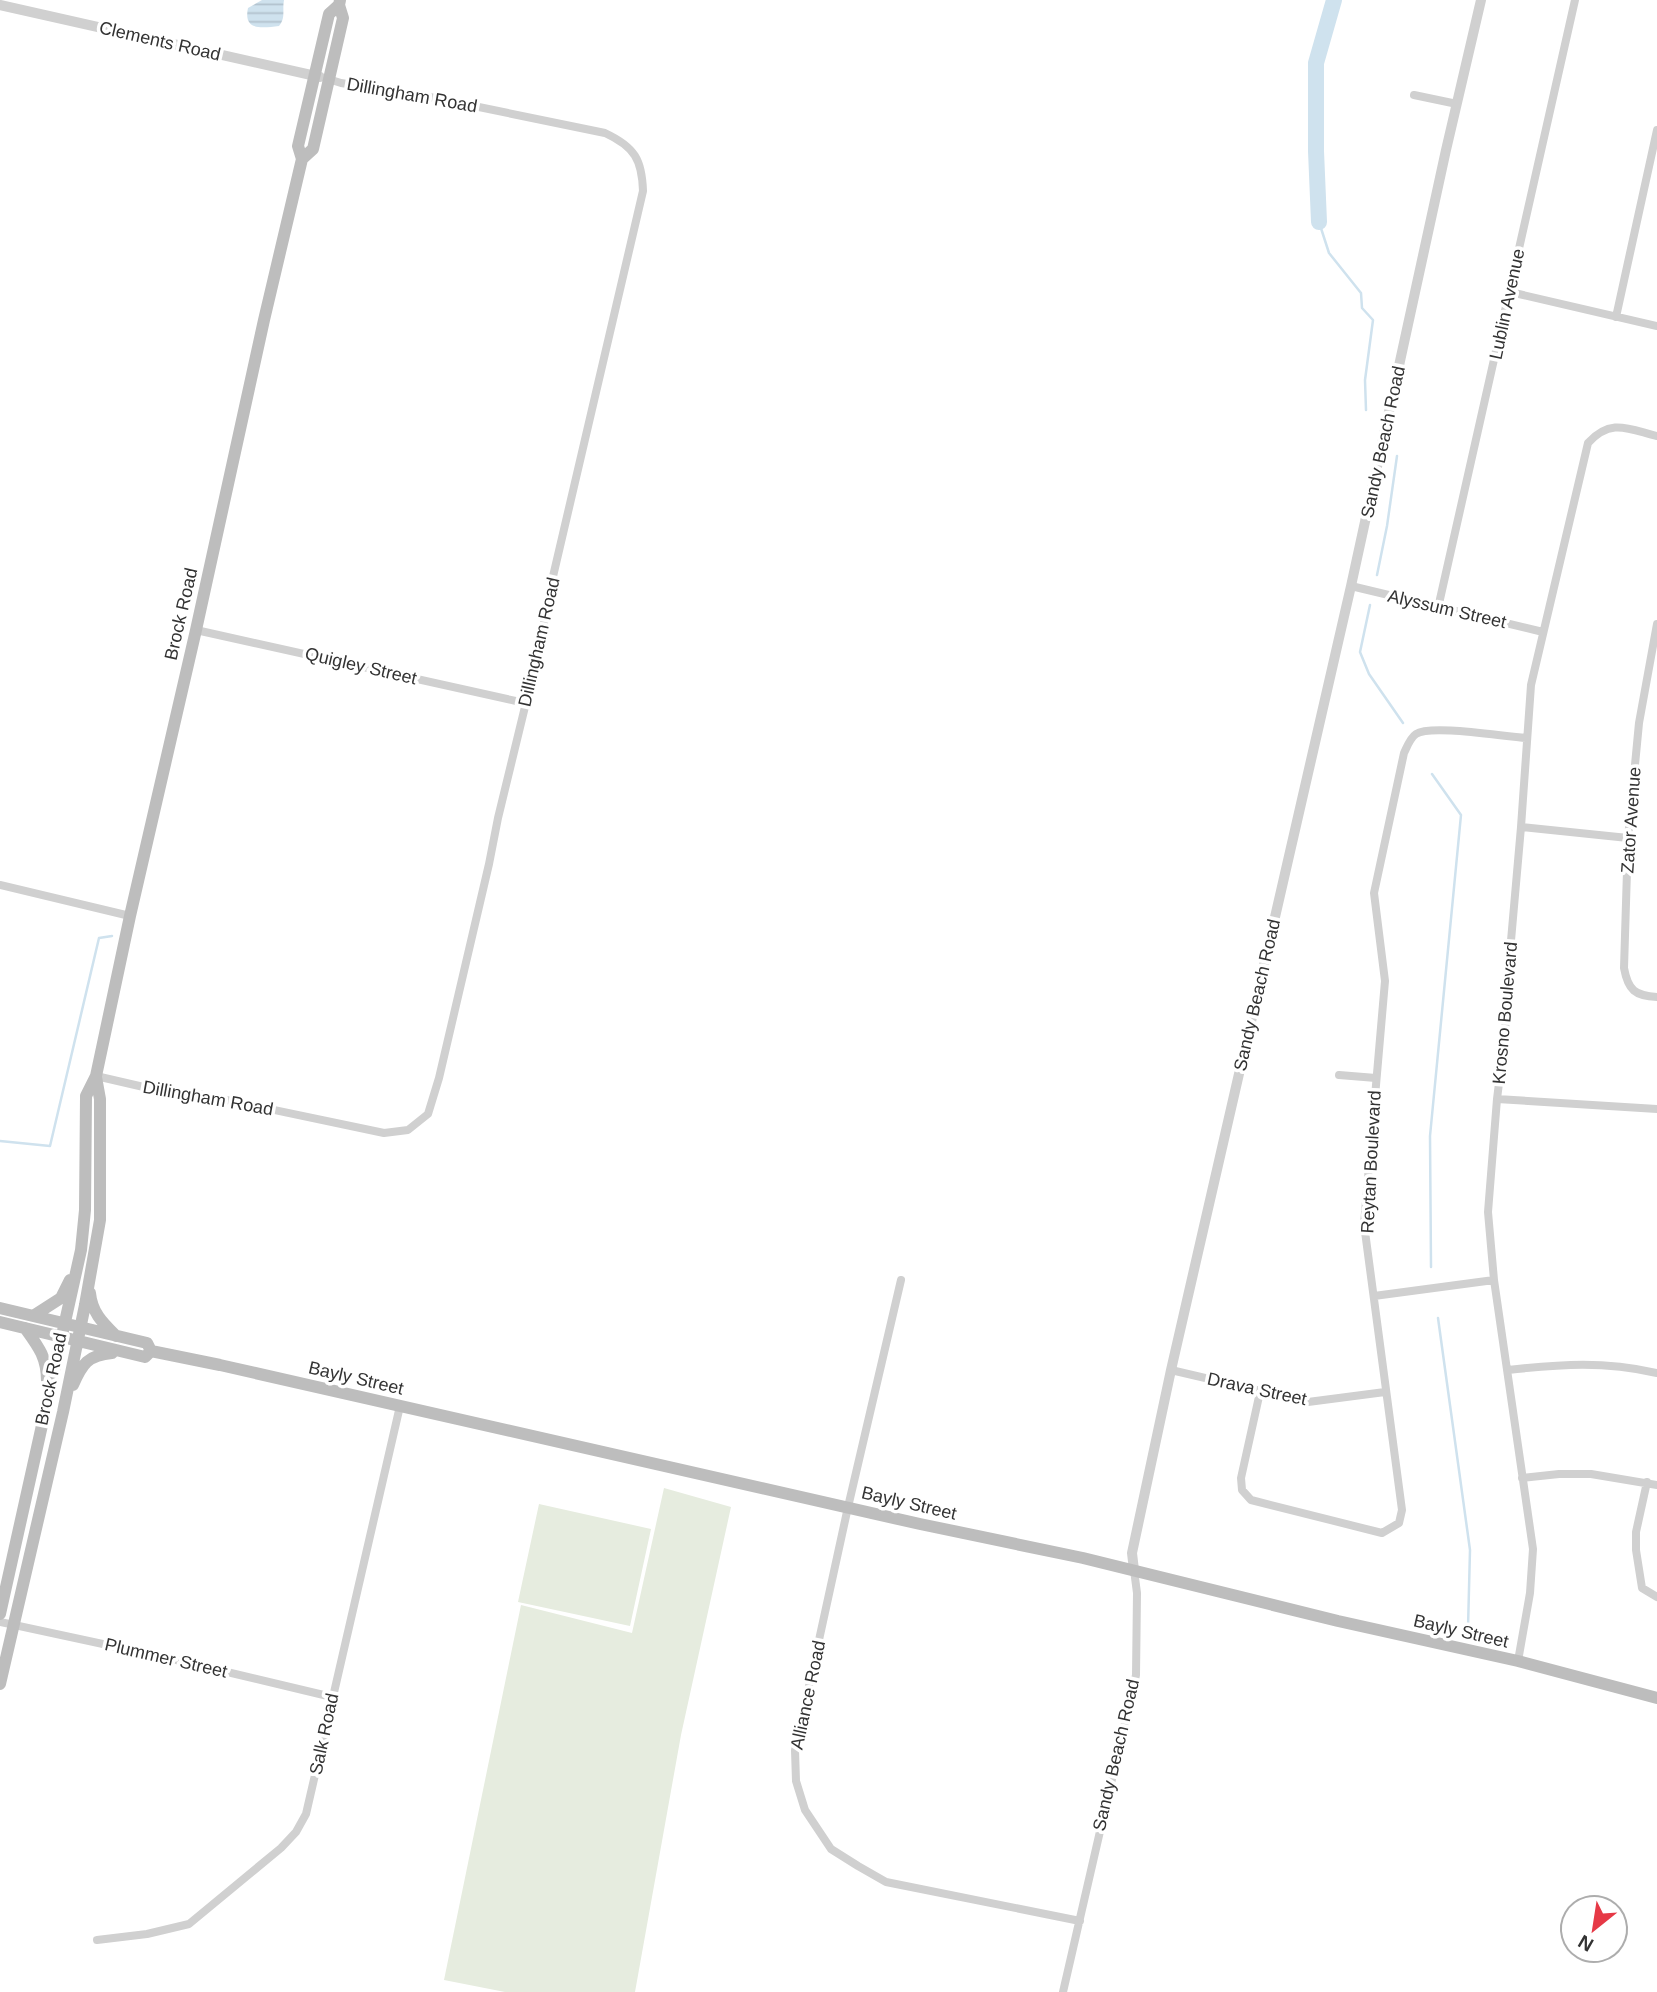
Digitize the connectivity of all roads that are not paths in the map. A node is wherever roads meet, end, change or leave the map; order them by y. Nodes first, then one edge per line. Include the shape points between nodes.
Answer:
1 (1481, 0) edge
2 (1575, 0) edge
3 (340, 3) edge
4 (0, 5) edge
5 (321, 77) junction
6 (1414, 95) dead end
7 (1457, 104) junction
8 (1657, 130) edge
9 (1510, 292) junction
10 (1616, 317) junction
11 (1657, 326) edge
12 (1657, 436) edge
13 (1351, 586) junction
14 (1438, 608) junction
15 (1657, 624) edge
16 (196, 630) junction
17 (1543, 632) junction
18 (1653, 662) edge
19 (525, 703) junction
20 (1527, 738) junction
21 (1521, 827) junction
22 (1628, 838) junction
23 (0, 885) edge
24 (130, 916) junction
25 (1657, 997) edge
26 (1339, 1075) dead end
27 (96, 1076) junction
28 (1376, 1078) junction
29 (1497, 1100) junction
30 (1657, 1109) edge
31 (81, 1250) junction
32 (901, 1280) dead end
33 (1493, 1280) junction
34 (89, 1282) junction
35 (1374, 1296) junction
36 (0, 1308) edge
37 (33, 1316) junction
38 (0, 1322) edge
39 (65, 1323) junction
40 (80, 1327) junction
41 (25, 1328) junction
42 (117, 1336) junction
43 (62, 1337) junction
44 (77, 1341) junction
45 (151, 1351) junction
46 (121, 1352) junction
47 (1171, 1370) junction
48 (1508, 1370) junction
49 (1657, 1373) edge
50 (1260, 1392) junction
51 (1385, 1392) junction
52 (47, 1405) junction
53 (400, 1406) junction
54 (62, 1412) junction
55 (1522, 1478) junction
56 (1647, 1482) junction
57 (1657, 1485) edge
58 (848, 1507) junction
59 (1134, 1570) junction
60 (1657, 1597) edge
61 (0, 1614) edge
62 (0, 1622) edge
63 (14, 1625) junction
64 (1518, 1661) junction
65 (0, 1684) edge
66 (332, 1697) junction
67 (1657, 1698) edge
68 (1080, 1922) junction
69 (97, 1940) dead end
70 (1063, 1992) edge

1 - 7 street, Sandy Beach Road
2 - 9 street, Lublin Avenue
3 - 5 main road, Brock Road via 343,18
4 - 5 street, Clements Road
5 - 16 main road, Brock Road via 298,146 302,159
5 - 19 street, Dillingham Road via 605,134 620,140 640,162 643,191
6 - 7 street
7 - 13 street, Sandy Beach Road
8 - 10 street
9 - 10 street
9 - 14 street, Lublin Avenue
10 - 11 street
12 - 17 street, Krosno Boulevard via 1613,426 1597,432 1588,443
13 - 14 street, Alyssum Street
13 - 47 street, Sandy Beach Road
14 - 17 street, Alyssum Street
15 - 18 street, Zator Avenue
16 - 19 street, Quigley Street
16 - 24 main road, Brock Road
17 - 20 street, Krosno Boulevard via 1531,685
18 - 22 street, Zator Avenue via 1639,723
19 - 27 street, Dillingham Road via 428,1114 408,1130 384,1133
20 - 21 street, Krosno Boulevard
20 - 28 street, Reytan Boulevard via 1433,729 1415,734 1404,753 1374,893 1385,981
21 - 22 street
21 - 29 street, Krosno Boulevard
22 - 25 street, Zator Avenue via 1626,979 1632,990
23 - 24 street
24 - 27 main road, Brock Road
26 - 28 street
27 - 31 main road, Brock Road via 86,1096
27 - 34 main road, Brock Road via 100,1220
28 - 35 street, Reytan Boulevard via 1364,1224
29 - 30 street
29 - 33 street, Krosno Boulevard via 1488,1212
31 - 37 main road via 61,1298
31 - 39 main road, Brock Road
32 - 58 street, Alliance Road
33 - 35 street
33 - 48 street, Krosno Boulevard
34 - 40 main road, Brock Road
34 - 42 main road via 97,1317
35 - 51 street, Reytan Boulevard
36 - 37 main road, Bayly Street
37 - 39 main road, Bayly Street
38 - 41 main road, Bayly Street
39 - 40 main road, Bayly Street
39 - 43 main road, Brock Road
40 - 42 main road, Bayly Street
40 - 44 main road, Brock Road
41 - 43 main road, Bayly Street
41 - 52 main road via 47,1365
42 - 45 main road, Bayly Street via 147,1343
43 - 44 main road, Bayly Street
43 - 52 main road, Brock Road
44 - 46 main road, Bayly Street
44 - 54 main road, Brock Road
45 - 46 main road, Bayly Street via 145,1357
45 - 53 main road, Bayly Street
46 - 54 main road via 92,1356 78,1372
47 - 50 street, Drava Street
47 - 59 street, Sandy Beach Road via 1132,1553
48 - 49 street via 1596,1364
48 - 55 street, Krosno Boulevard
50 - 51 street, Drava Street via 1308,1402
50 - 51 street, Reytan Boulevard via 1242,1490 1251,1500 1382,1533 1399,1523 1402,1510
52 - 61 main road, Brock Road
53 - 58 main road, Bayly Street
53 - 66 street, Salk Road
54 - 63 main road, Brock Road
55 - 56 street via 1591,1474
55 - 64 street, Krosno Boulevard via 1533,1549
56 - 57 street
56 - 60 street via 1636,1550 1642,1588
58 - 59 main road, Bayly Street
58 - 68 street, Alliance Road via 795,1750 796,1781 806,1810 831,1849 886,1882
59 - 64 main road, Bayly Street
59 - 68 street, Sandy Beach Road via 1136,1675
62 - 63 street, Plummer Street
63 - 65 main road, Brock Road
63 - 66 street, Plummer Street
64 - 67 main road, Bayly Street
66 - 69 street, Salk Road via 306,1814 296,1832 189,1924
68 - 70 street, Sandy Beach Road

